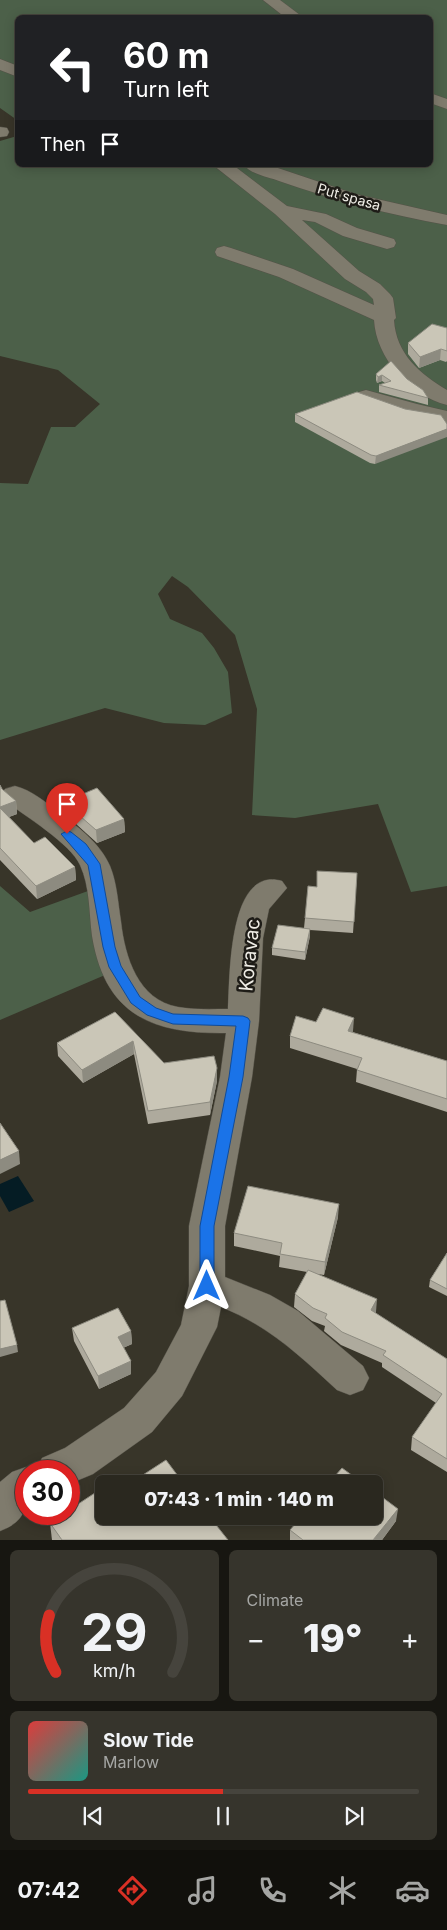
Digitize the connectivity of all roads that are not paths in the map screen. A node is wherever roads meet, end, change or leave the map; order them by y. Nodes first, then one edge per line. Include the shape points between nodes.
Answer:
1 (270, 0) edge
2 (292, 15) edge
3 (0, 64) edge
4 (15, 71) edge
5 (433, 99) edge
6 (447, 104) edge
7 (225, 167) edge
8 (259, 167) edge
9 (281, 210) junction
10 (447, 220) edge
11 (387, 243) dead end
12 (224, 252) dead end
13 (386, 318) junction
14 (366, 396) edge
15 (447, 399) edge
16 (447, 417) edge
17 (16, 795) dead end
18 (272, 888) dead end
19 (243, 1021) junction
20 (207, 1286) junction
21 (350, 1378) dead end
22 (80, 1460) edge

1 - 2 street
3 - 4 street
5 - 6 street
7 - 9 street
8 - 10 street, Put spasa via 348,198
9 - 11 street via 320,218 350,232
9 - 13 street via 352,275 380,293
12 - 13 street via 286,273
13 - 15 street via 386,340 400,364
14 - 16 street
17 - 19 street via 53,822 81,847 94,864 115,967 136,1000 151,1012 173,1019
18 - 19 street, Koravac via 254,906 248,938
19 - 20 street, Koravac via 234,1087 207,1226
20 - 21 street via 283,1321
20 - 22 street, Koravac via 199,1327 169,1384 138,1420

